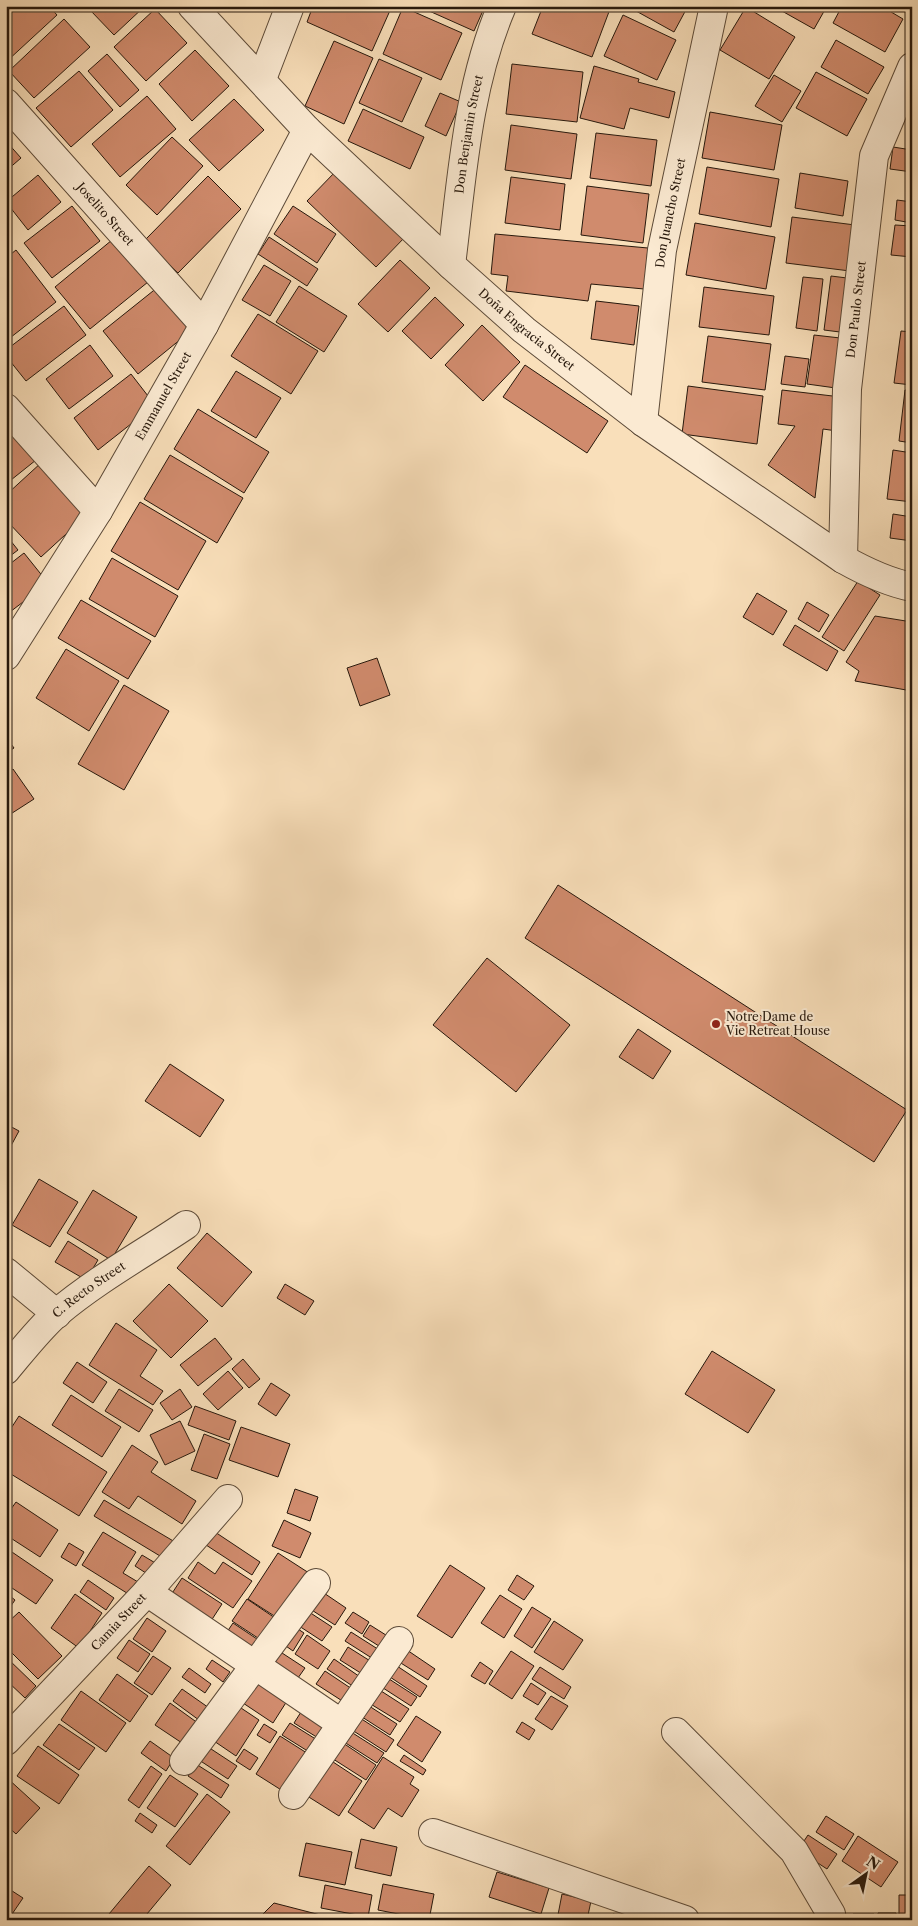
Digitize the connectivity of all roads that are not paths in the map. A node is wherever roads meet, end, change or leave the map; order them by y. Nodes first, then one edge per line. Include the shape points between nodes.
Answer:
1 (192, 6) edge
2 (290, 6) edge
3 (502, 6) edge
4 (714, 6) edge
5 (912, 67) edge
6 (262, 79) junction
7 (6, 103) edge
8 (308, 130) junction
9 (451, 265) junction
10 (204, 326) junction
11 (6, 408) edge
12 (643, 422) junction
13 (98, 511) junction
14 (843, 560) junction
15 (912, 587) edge
16 (6, 656) edge
17 (186, 1225) dead end
18 (6, 1272) edge
19 (57, 1314) junction
20 (6, 1370) edge
21 (228, 1500) dead end
22 (316, 1583) dead end
23 (146, 1592) junction
24 (400, 1641) dead end
25 (255, 1665) junction
26 (342, 1724) junction
27 (676, 1732) dead end
28 (6, 1741) edge
29 (184, 1761) dead end
30 (293, 1795) dead end
31 (433, 1834) dead end
32 (685, 1920) edge
33 (832, 1920) edge

1 - 6 street, Doña Engracia Street
2 - 6 street
3 - 9 street, Don Benjamin Street via 488,43 468,126
4 - 12 street, Don Juancho Street via 662,250
5 - 14 street, Don Paulo Street via 874,156 847,389
6 - 8 street, Doña Engracia Street
7 - 10 street, Joselito Street
8 - 9 street, Doña Engracia Street
8 - 10 street, Emmanuel Street
9 - 12 street, Doña Engracia Street via 524,330
10 - 13 street, Emmanuel Street
11 - 13 street
12 - 14 street, Doña Engracia Street
13 - 16 street, Emmanuel Street
14 - 15 street, Doña Engracia Street via 869,574
17 - 19 street, C. Recto Street
18 - 19 street
19 - 20 street, C. Recto Street
21 - 23 street, Camia Street
22 - 25 street
23 - 25 street
23 - 28 street, Camia Street
24 - 26 street
25 - 26 street
25 - 29 street
26 - 30 street
27 - 33 street via 794,1851
31 - 32 street

